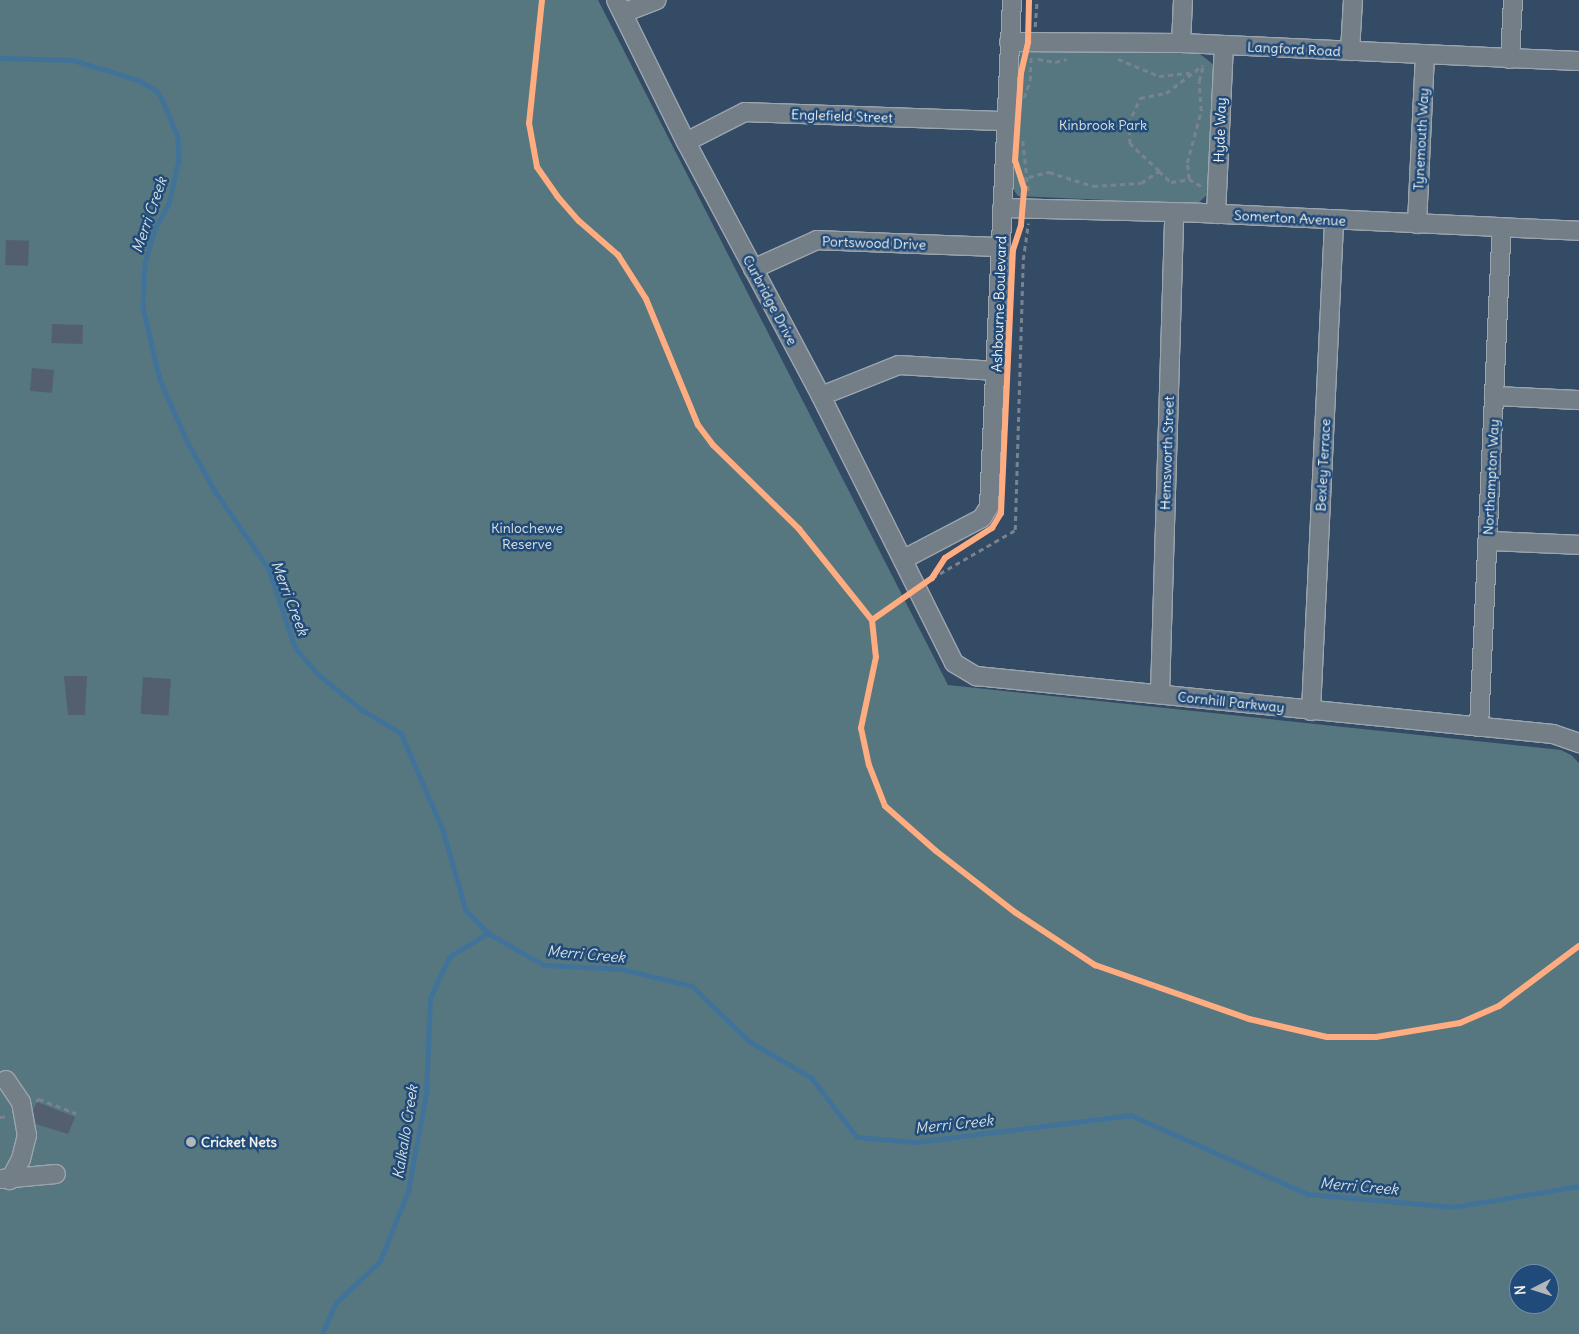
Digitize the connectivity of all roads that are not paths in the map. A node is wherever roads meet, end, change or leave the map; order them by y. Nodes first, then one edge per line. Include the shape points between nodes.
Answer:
1 (657, 0) edge
2 (1012, 0) edge
3 (1183, 0) edge
4 (1353, 0) edge
5 (1513, 0) edge
6 (619, 6) edge
7 (1009, 42) junction
8 (1181, 43) junction
9 (1224, 45) junction
10 (1350, 52) junction
11 (1425, 55) junction
12 (1510, 59) junction
13 (1579, 61) edge
14 (1011, 126) junction
15 (686, 142) junction
16 (1002, 208) junction
17 (1174, 212) junction
18 (1216, 214) junction
19 (1334, 220) junction
20 (1417, 224) junction
21 (1502, 228) junction
22 (1579, 231) edge
23 (1001, 247) junction
24 (753, 269) junction
25 (997, 371) junction
26 (821, 396) junction
27 (1494, 396) junction
28 (1579, 400) edge
29 (1488, 542) junction
30 (1579, 545) edge
31 (904, 559) junction
32 (920, 594) joint
33 (1160, 694) junction
34 (1311, 710) junction
35 (1479, 727) junction
36 (1579, 743) edge
37 (6, 1080) dead end
38 (56, 1174) dead end
39 (5, 1178) edge

1 - 6 street
2 - 7 street, Ashbourne Boulevard
3 - 8 street
4 - 10 street
5 - 12 street
6 - 15 street, Curbridge Drive
7 - 8 street, Langford Road via 1027,49
7 - 14 street, Ashbourne Boulevard
8 - 9 street, Langford Road
9 - 10 street, Langford Road
9 - 18 street, Hyde Way
10 - 11 street, Langford Road
11 - 12 street, Langford Road
11 - 20 street, Tynemouth Way
12 - 13 street, Langford Road
14 - 15 street, Englefield Street via 745,112
14 - 16 street, Ashbourne Boulevard
15 - 24 street, Curbridge Drive
16 - 17 street, Somerton Avenue
16 - 23 street, Ashbourne Boulevard
17 - 18 street, Somerton Avenue
17 - 33 street, Hemsworth Street
18 - 19 street, Somerton Avenue
19 - 20 street, Somerton Avenue
19 - 34 street, Bexley Terrace
20 - 21 street, Somerton Avenue
21 - 22 street, Somerton Avenue
21 - 27 street, Northampton Way
23 - 24 street, Portswood Drive via 817,240
23 - 25 street, Ashbourne Boulevard
24 - 26 street, Curbridge Drive
25 - 26 street via 898,365
25 - 31 street, Ashbourne Boulevard via 988,507 982,518
26 - 31 street, Curbridge Drive
27 - 28 street
27 - 29 street, Northampton Way
29 - 30 street
29 - 35 street, Northampton Way
31 - 32 street, Curbridge Drive
32 - 33 street, Cornhill Parkway via 954,663 976,676
33 - 34 street, Cornhill Parkway
34 - 35 street, Cornhill Parkway
35 - 36 street, Cornhill Parkway via 1553,734
37 - 39 street via 21,1102 27,1135 21,1159
38 - 39 street

